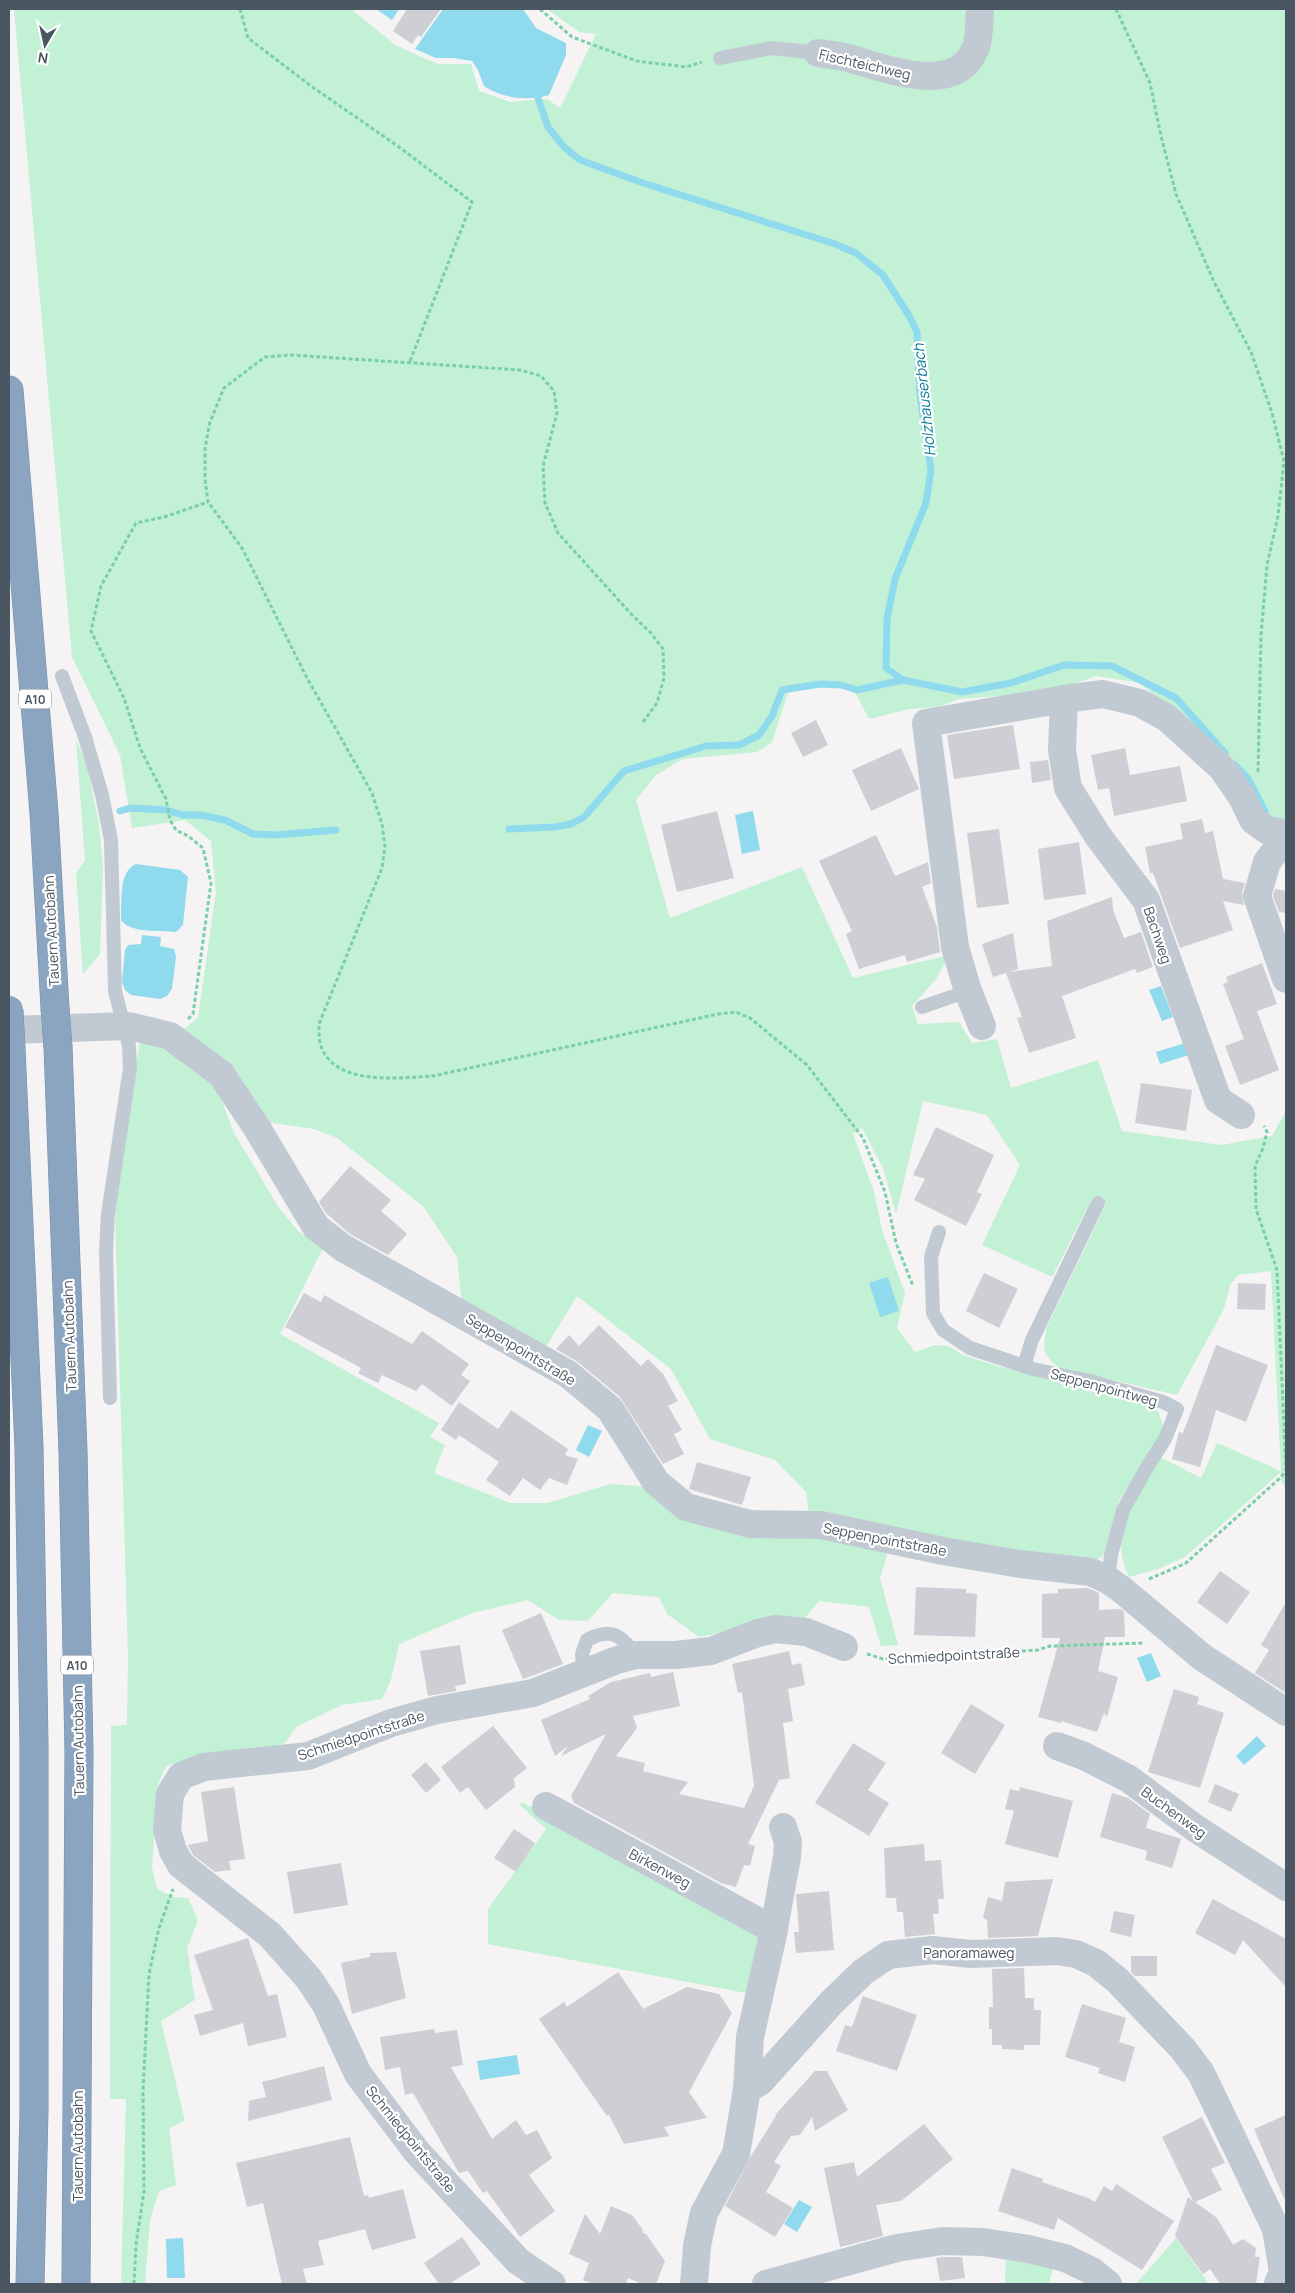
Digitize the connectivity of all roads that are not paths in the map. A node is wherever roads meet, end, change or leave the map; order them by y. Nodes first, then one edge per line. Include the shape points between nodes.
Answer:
1 (980, 9) edge
2 (818, 53) joint
3 (720, 58) road end
4 (9, 390) edge
5 (62, 676) dead end
6 (1064, 699) junction
7 (1286, 835) edge
8 (1286, 979) edge
9 (968, 991) junction
10 (9, 1001) edge
11 (922, 1007) dead end
12 (9, 1010) edge
13 (124, 1026) junction
14 (982, 1026) dead end
15 (10, 1040) edge
16 (1241, 1115) road end
17 (1098, 1203) dead end
18 (939, 1232) dead end
19 (1024, 1366) junction
20 (110, 1398) dead end
21 (1114, 1584) junction
22 (844, 1647) road end
23 (1286, 1712) edge
24 (1057, 1746) dead end
25 (546, 1806) dead end
26 (783, 1826) dead end
27 (1286, 1887) edge
28 (774, 1930) junction
29 (747, 2089) junction
30 (823, 2276) edge
31 (30, 2284) edge
32 (76, 2284) edge
33 (552, 2284) edge
34 (694, 2284) edge
35 (766, 2284) edge
36 (1108, 2284) edge
37 (1278, 2284) edge

1 - 2 street, Fischteichweg via 976,47 965,64 948,74 914,76
2 - 3 lane, Fischteichweg via 772,48
4 - 32 highway, Tauern Autobahn / A10, bridge via 44,813 58,1047 73,1452 79,1752
5 - 13 lane via 102,795 110,840 115,991
6 - 7 street via 1103,694 1140,703 1167,718 1222,768 1253,820 1267,830
6 - 9 street via 926,723 956,947
6 - 16 street, Bachweg via 1062,750 1068,788 1098,836 1146,900 1218,1100
7 - 8 street via 1267,862 1257,896
9 - 11 lane
9 - 14 street
10 - 12 highway
12 - 15 highway, bridge
13 - 15 street, Seppenpointstraße
13 - 20 lane via 130,1046 130,1068 108,1214 106,1250
13 - 21 street, Seppenpointstraße via 170,1036 221,1074 316,1228 343,1248 568,1374 610,1409 656,1482 686,1507 750,1524 821,1525 953,1553 1091,1572
15 - 31 highway via 30,1447 34,1744
17 - 19 lane via 1032,1340
18 - 19 lane, Seppenpointweg via 931,1257 933,1313 943,1330 970,1348
19 - 21 lane, Seppenpointweg via 1163,1402 1177,1410 1165,1439 1124,1510 1111,1554
21 - 23 street, Seppenpointstraße via 1202,1657
22 - 33 street, Schmiedpointstraße via 806,1632 775,1629 711,1651 636,1655 533,1693 437,1710 390,1723 308,1756 204,1767 181,1776 170,1794 168,1830 173,1851 181,1865 270,1936 290,1957 326,2005 358,2074 417,2152 518,2261
24 - 27 street, Buchenweg via 1129,1779 1195,1828
25 - 28 street, Birkenweg
26 - 28 street via 788,1842 787,1857
28 - 29 street via 750,2037
29 - 34 street via 736,2154 704,2213
29 - 37 street, Panoramaweg via 760,2082 863,1972 888,1955 933,1950 971,1954 1057,1951 1076,1954 1096,1963 1117,1980 1183,2048 1201,2073 1276,2229 1283,2272
30 - 35 street
30 - 36 street via 897,2248 942,2241 983,2242 1064,2258 1092,2271

